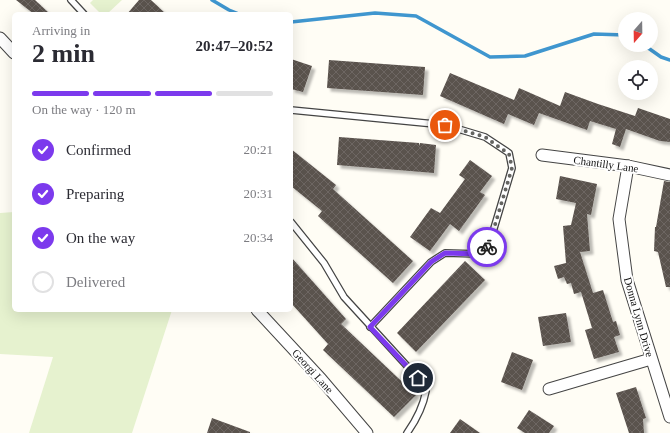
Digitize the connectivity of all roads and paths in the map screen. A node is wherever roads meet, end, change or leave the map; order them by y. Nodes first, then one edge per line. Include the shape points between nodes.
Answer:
1 (71, 0) edge
2 (82, 12) edge
3 (0, 38) edge
4 (12, 51) edge
5 (293, 110) edge
6 (542, 155) dead end
7 (628, 166) junction
8 (670, 175) edge
9 (293, 224) edge
10 (259, 312) edge
11 (370, 327) junction
12 (651, 359) junction
13 (549, 389) dead end
14 (670, 417) edge
15 (367, 433) edge
16 (407, 433) edge

1 - 2 lane
3 - 4 street
5 - 11 lane via 445,125 485,137 509,154 512,168 489,245 480,254 445,253 431,262
6 - 7 street, Chantilly Lane
7 - 8 street, Chantilly Lane
7 - 12 street, Donna Lynn Drive via 619,219 628,280
9 - 11 lane via 324,263 344,297
10 - 15 street, Georgi Lane via 322,379
11 - 16 lane via 418,378 426,391 420,414
12 - 13 street
12 - 14 street, Donna Lynn Drive

